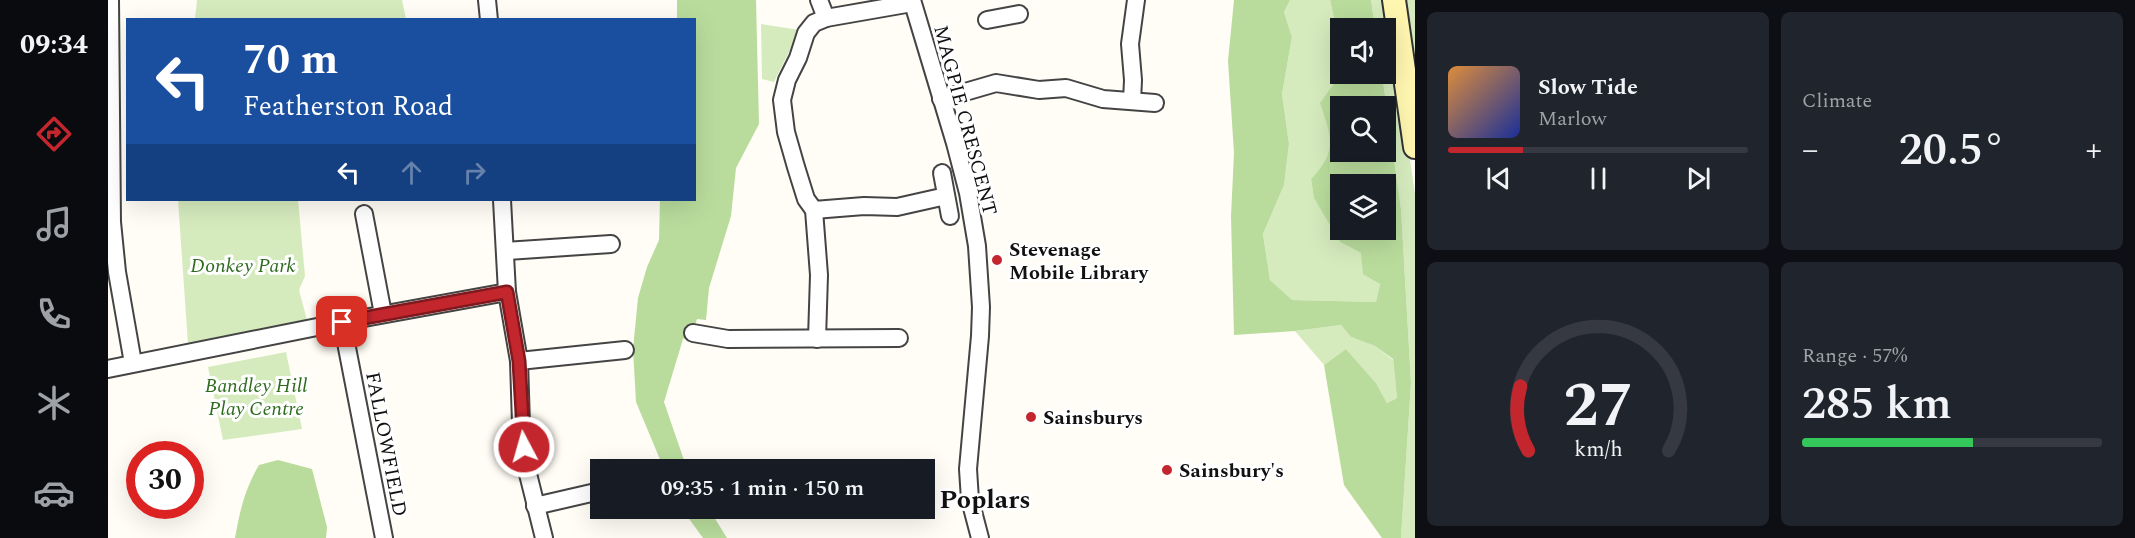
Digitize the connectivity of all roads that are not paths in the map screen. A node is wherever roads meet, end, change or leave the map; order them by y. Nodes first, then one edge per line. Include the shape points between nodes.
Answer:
1 (110, 0) edge
2 (488, 0) edge
3 (819, 0) edge
4 (1000, 0) edge
5 (1136, 0) edge
6 (1394, 0) edge
7 (912, 1) edge
8 (1003, 17) dead end
9 (489, 18) edge
10 (826, 18) junction
11 (109, 44) edge
12 (940, 99) junction
13 (1132, 101) junction
14 (1155, 103) dead end
15 (1415, 147) edge
16 (942, 173) dead end
17 (946, 196) junction
18 (502, 201) edge
19 (814, 210) junction
20 (364, 214) dead end
21 (950, 216) dead end
22 (110, 222) edge
23 (611, 244) dead end
24 (506, 251) junction
25 (507, 292) junction
26 (383, 314) junction
27 (342, 322) junction
28 (693, 333) dead end
29 (899, 338) dead end
30 (817, 339) junction
31 (625, 350) dead end
32 (519, 361) junction
33 (133, 363) junction
34 (108, 369) edge
35 (590, 493) edge
36 (535, 506) junction
37 (384, 538) edge
38 (544, 538) edge
39 (980, 538) edge

1 - 11 street
2 - 9 street
3 - 10 street
4 - 8 street
5 - 13 street via 1130,44
6 - 15 street
7 - 10 street
7 - 12 street, MAGPIE CRESCENT
10 - 19 street via 814,23 806,33 782,100 796,167 806,199
11 - 22 street
12 - 13 street via 996,83 1040,90 1066,88 1103,99
12 - 39 street, MAGPIE CRESCENT via 968,193 977,246 980,348 968,469 970,500
13 - 14 street
16 - 17 street
17 - 19 street via 897,207
17 - 21 street
18 - 24 street
19 - 30 street via 819,275
20 - 26 street
22 - 33 street
23 - 24 street
24 - 25 street
25 - 26 street
25 - 32 street
26 - 27 street
27 - 33 street
27 - 37 street, FALLOWFIELD
28 - 30 street via 728,339
29 - 30 street
31 - 32 street
32 - 36 street via 521,424
33 - 34 street
35 - 36 street
36 - 38 street

